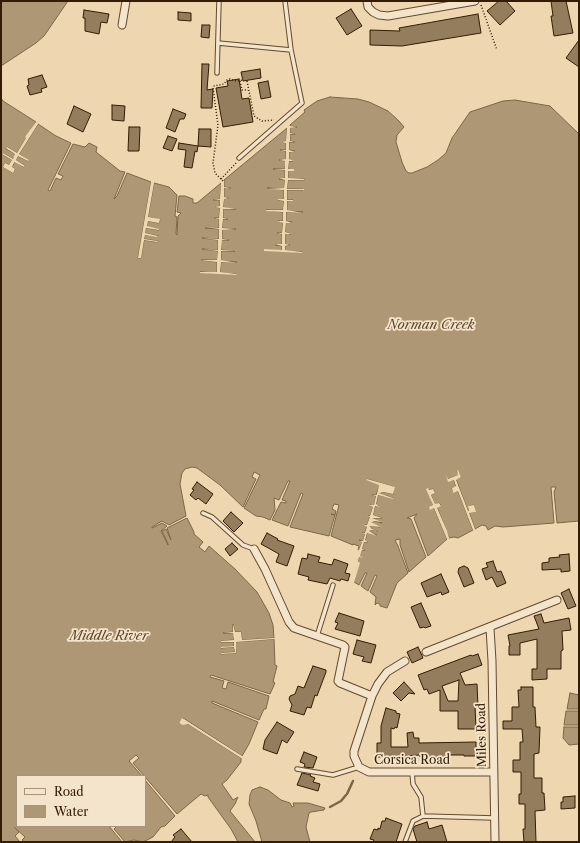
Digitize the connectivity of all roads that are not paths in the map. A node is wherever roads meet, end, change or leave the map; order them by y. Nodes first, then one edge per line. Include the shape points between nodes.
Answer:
1 (126, 1) edge
2 (219, 1) edge
3 (285, 1) edge
4 (367, 1) edge
5 (474, 1) edge
6 (122, 25) dead end
7 (218, 43) junction
8 (291, 50) junction
9 (217, 73) dead end
10 (239, 158) road end
11 (203, 513) dead end
12 (254, 549) joint
13 (333, 585) dead end
14 (557, 600) dead end
15 (490, 628) junction
16 (317, 636) junction
17 (426, 652) dead end
18 (405, 662) dead end
19 (372, 696) junction
20 (359, 767) junction
21 (296, 769) dead end
22 (412, 772) junction
23 (493, 772) junction
24 (423, 816) junction
25 (494, 818) junction
26 (405, 842) edge
27 (495, 842) edge

1 - 6 street
2 - 7 lane
3 - 8 lane
4 - 5 street via 373,12 388,16
7 - 8 lane
7 - 9 lane
8 - 10 lane via 302,103
11 - 12 lane via 212,517 243,545
12 - 16 street via 289,622 294,628
13 - 16 lane
14 - 15 street
15 - 17 street
15 - 23 street, Miles Road
16 - 19 street via 339,643 345,648 338,677 340,683
18 - 19 street via 387,672
19 - 20 street, Corsica Road via 354,751
20 - 21 lane via 333,775
20 - 22 street, Corsica Road via 368,772
22 - 23 street, Corsica Road
22 - 24 lane via 413,784 421,797
23 - 25 street, Miles Road
24 - 25 lane
24 - 26 lane via 413,821
25 - 27 street, Miles Road

